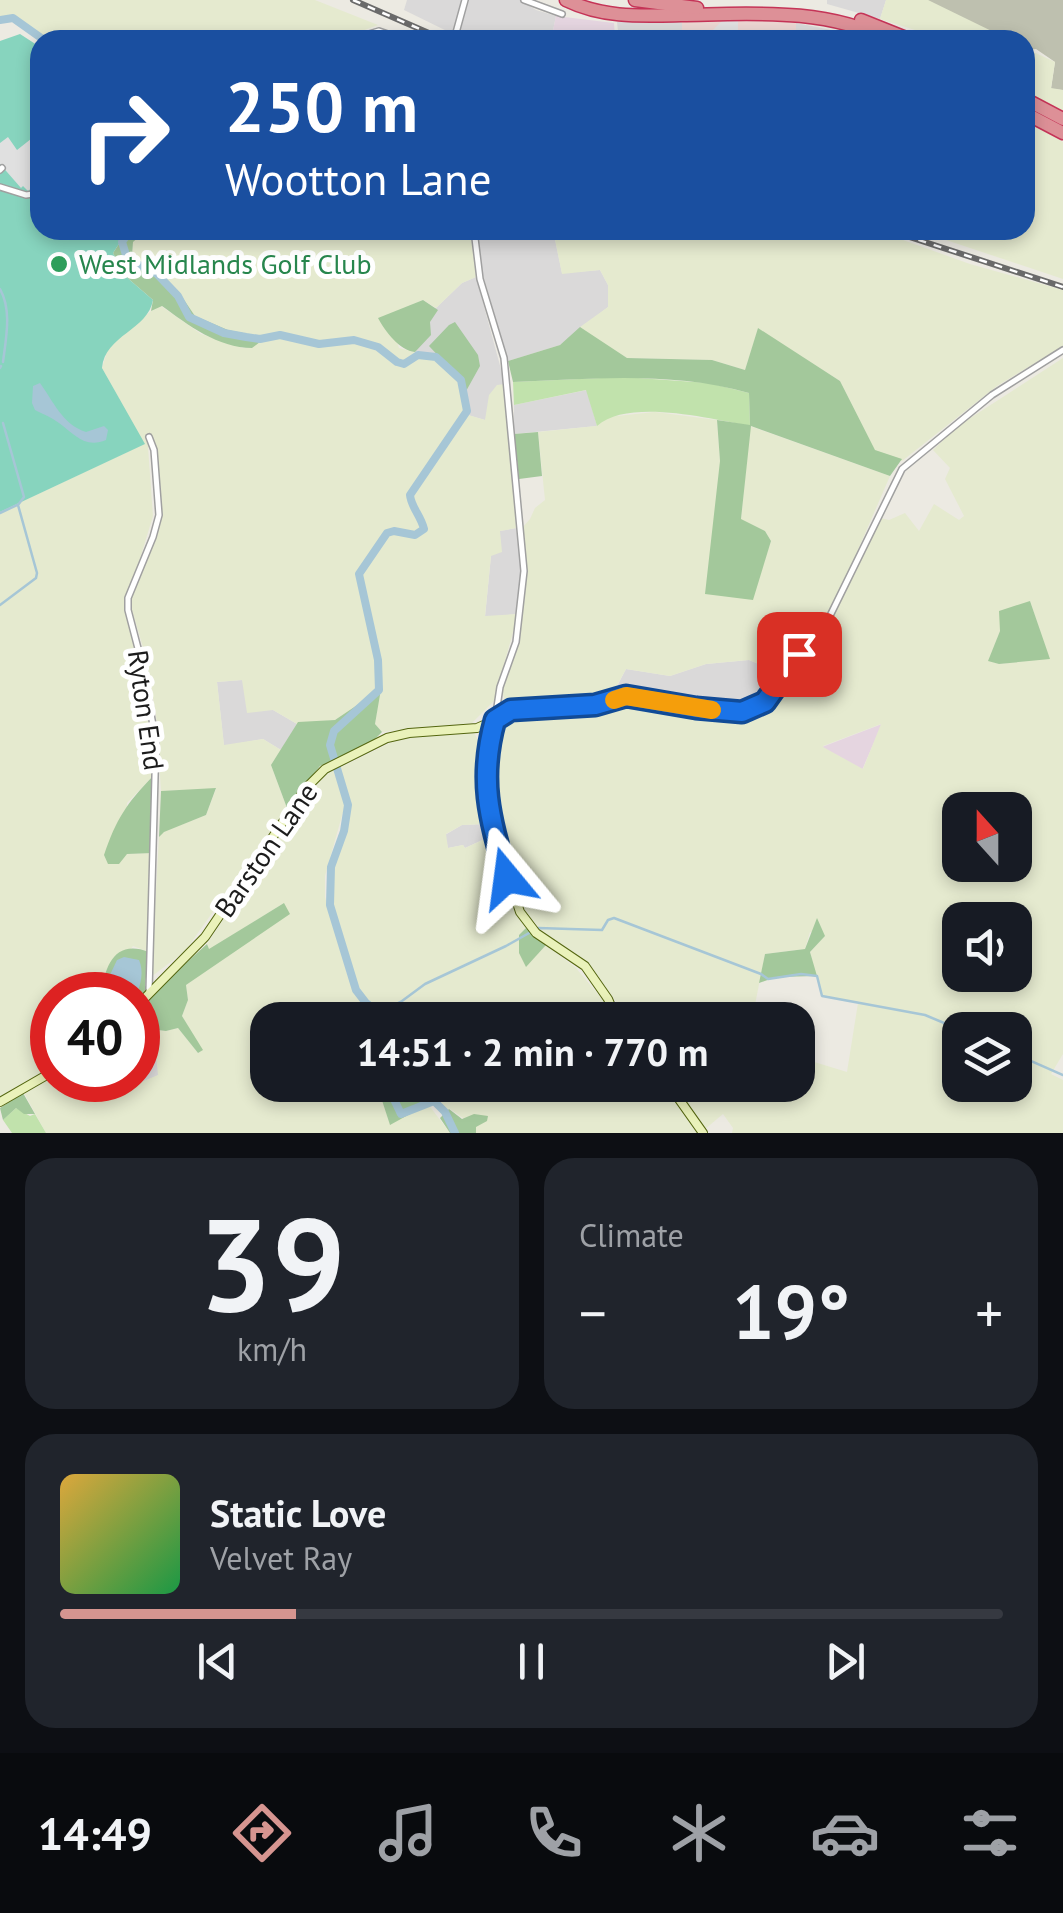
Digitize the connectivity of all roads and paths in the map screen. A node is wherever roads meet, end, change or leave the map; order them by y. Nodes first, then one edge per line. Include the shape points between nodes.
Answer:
1 (466, 0) edge
2 (524, 0) edge
3 (635, 0) edge
4 (536, 3) edge
5 (564, 7) edge
6 (457, 30) edge
7 (864, 30) edge
8 (888, 30) edge
9 (1035, 105) edge
10 (1035, 118) edge
11 (1063, 120) edge
12 (1063, 133) edge
13 (0, 186) edge
14 (30, 194) edge
15 (475, 240) edge
16 (1063, 350) edge
17 (149, 437) dead end
18 (497, 705) junction
19 (511, 710) junction
20 (495, 720) junction
21 (477, 728) junction
22 (488, 747) junction
23 (150, 972) edge
24 (160, 980) edge
25 (609, 1002) edge
26 (30, 1085) edge
27 (0, 1102) edge
28 (681, 1102) edge
29 (703, 1133) edge

1 - 6 street
2 - 4 street
3 - 8 highway via 822,11
4 - 5 street
5 - 7 highway via 616,16 819,18
9 - 11 highway
10 - 12 highway
13 - 14 street
15 - 18 street via 504,358 524,571 516,642
16 - 19 street via 992,395 902,470 829,619 765,702 730,712 626,696 595,705
17 - 23 street, Ryton End via 158,515 128,610 156,741
18 - 19 street
18 - 20 street
19 - 20 street
20 - 21 street, Barston Lane
20 - 22 street
21 - 22 street
21 - 24 street, Barston Lane via 400,734 324,768 205,938
22 - 25 street via 490,821 514,896 533,931 585,966
26 - 27 street
28 - 29 street

